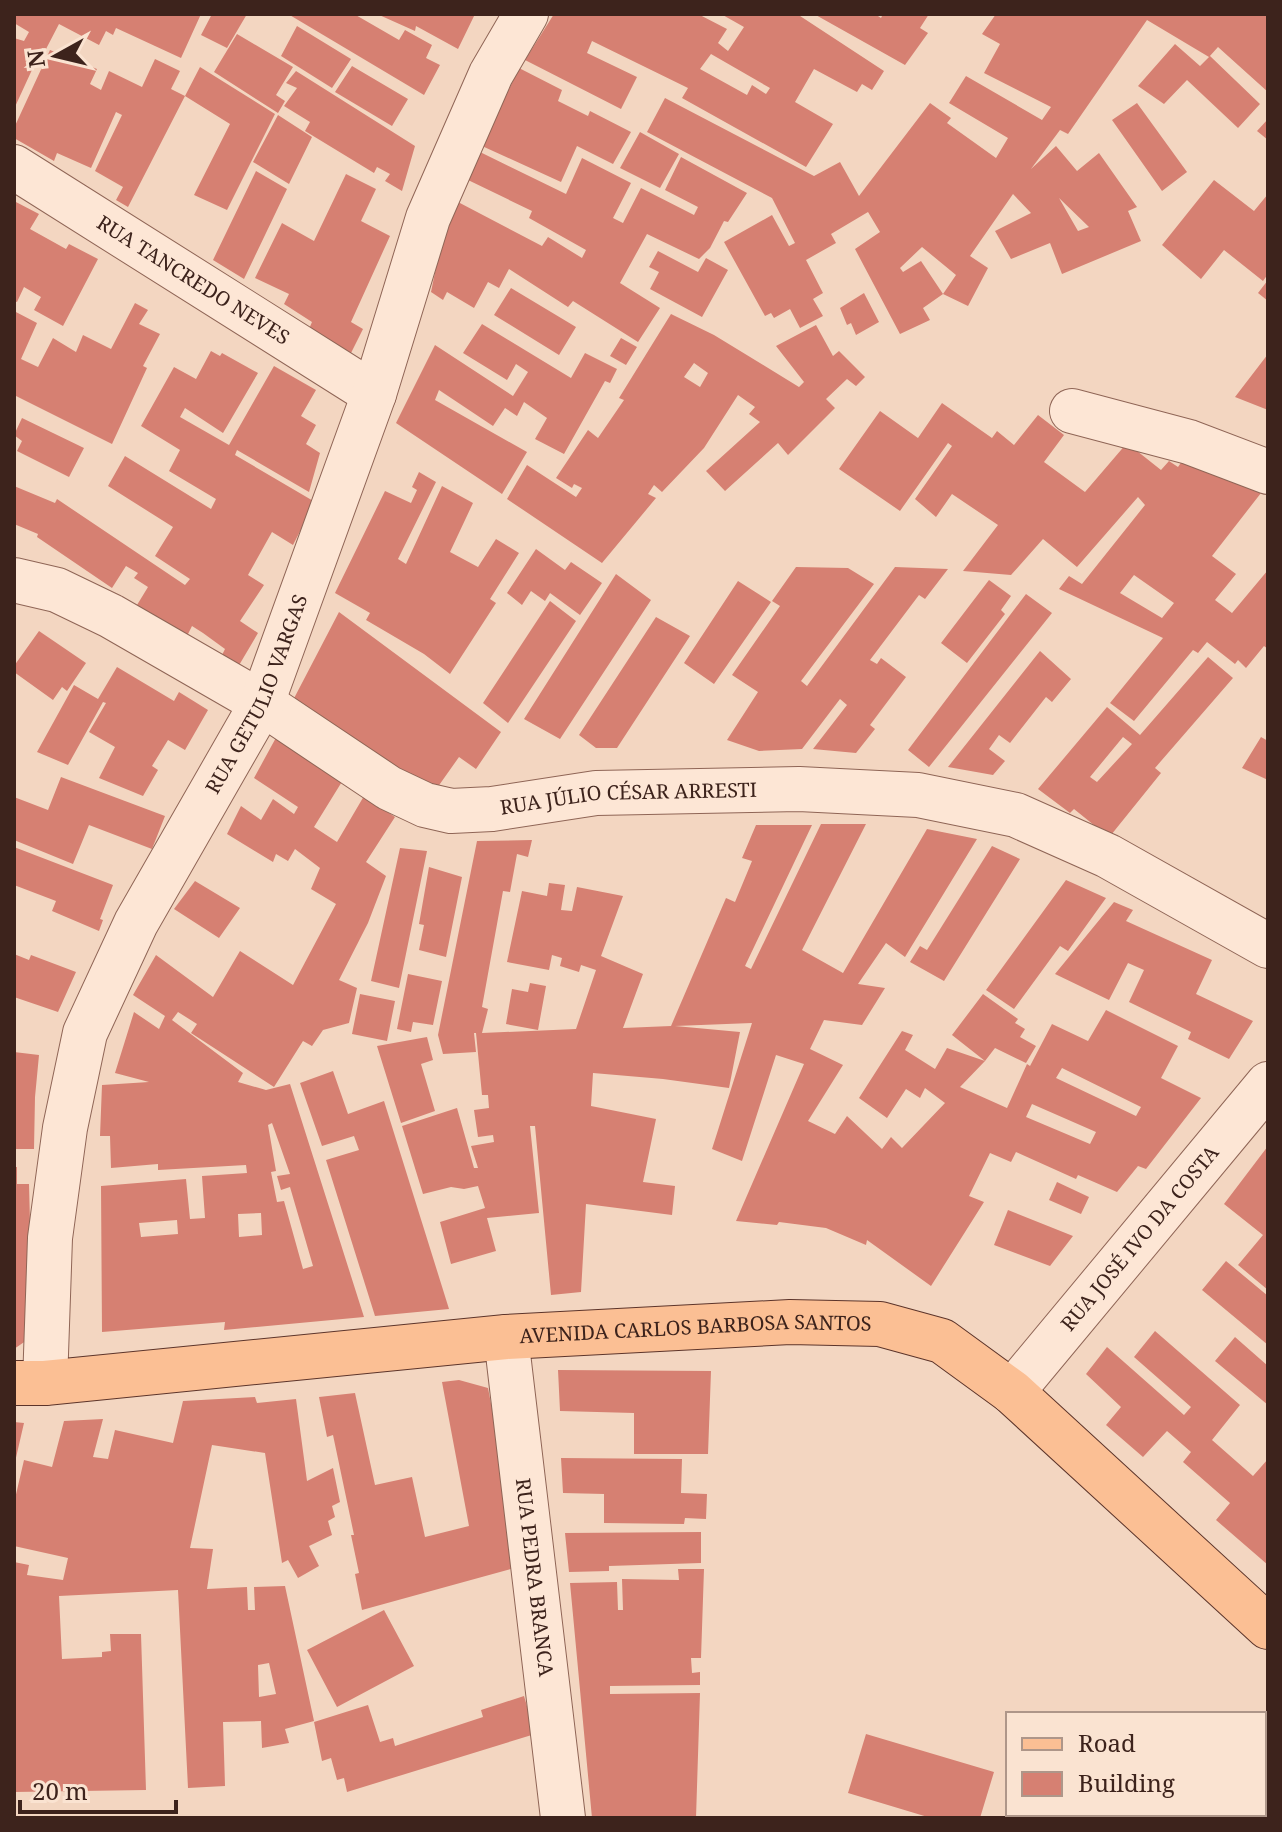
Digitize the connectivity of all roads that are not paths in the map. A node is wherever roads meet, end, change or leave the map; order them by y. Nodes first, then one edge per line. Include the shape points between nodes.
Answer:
1 (526, 14) edge
2 (14, 167) edge
3 (374, 394) junction
4 (1072, 411) dead end
5 (1268, 472) edge
6 (14, 580) edge
7 (262, 703) junction
8 (1268, 946) edge
9 (1268, 1084) edge
10 (506, 1337) junction
11 (30, 1383) edge
12 (1012, 1392) junction
13 (1268, 1627) edge
14 (563, 1818) edge

1 - 3 street, RUA GETULIO VARGAS via 491,74 428,218
2 - 3 street, RUA TANCREDO NEVES
3 - 7 street, RUA GETULIO VARGAS
4 - 5 street via 1189,442
6 - 7 street, RUA JÚLIO CÉSAR ARRESTI via 57,590 111,616
7 - 8 street, RUA JÚLIO CÉSAR ARRESTI via 389,788 451,811 596,793 799,789 918,795 1016,815 1108,856
7 - 11 street, RUA GETULIO VARGAS via 136,923 85,1033 65,1128
9 - 12 street, RUA JOSÉ IVO DA COSTA
10 - 11 main road, AVENIDA CARLOS BARBOSA SANTOS
10 - 12 main road, AVENIDA CARLOS BARBOSA SANTOS via 790,1322 880,1324 942,1341
10 - 14 street, RUA PEDRA BRANCA
12 - 13 main road, AVENIDA CARLOS BARBOSA SANTOS

